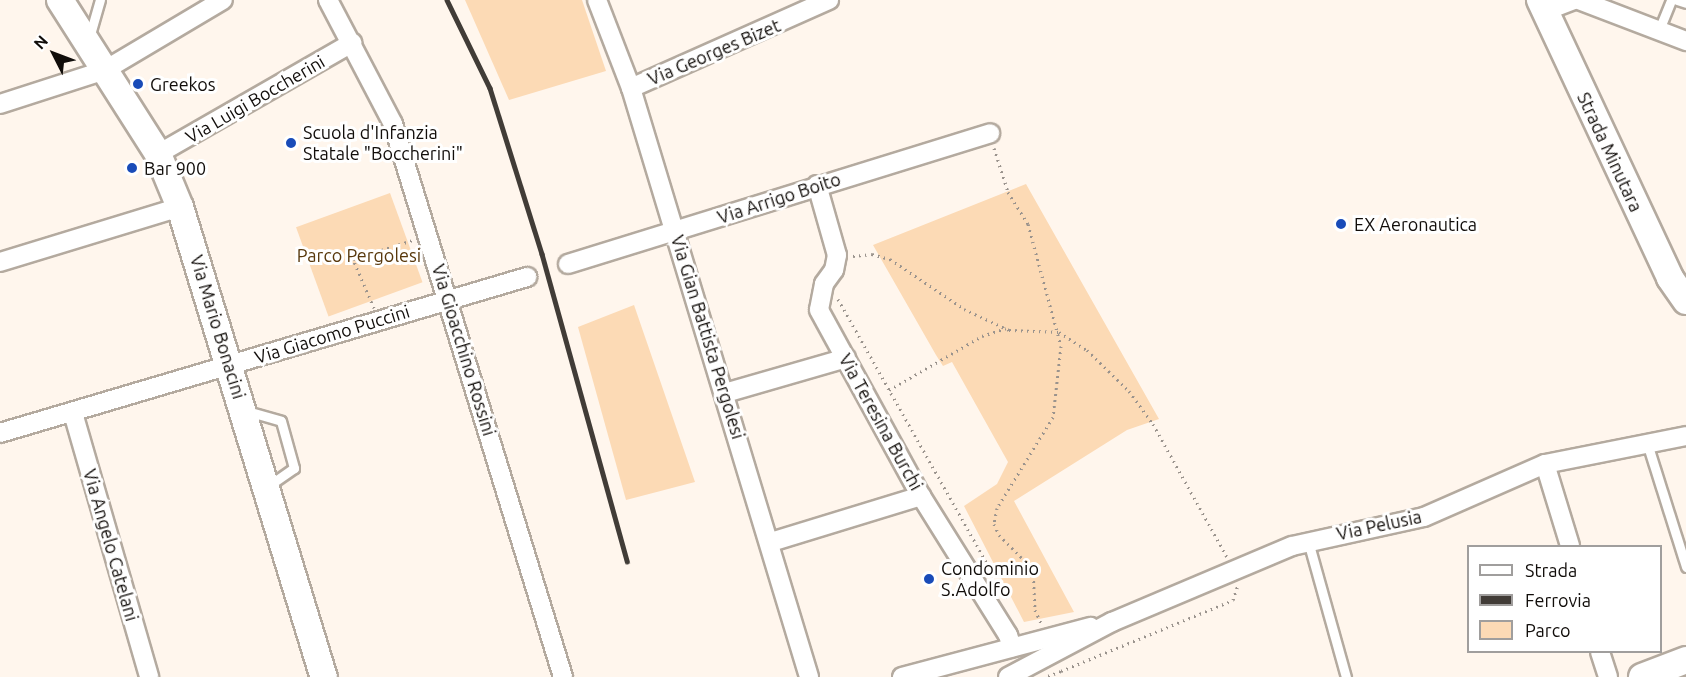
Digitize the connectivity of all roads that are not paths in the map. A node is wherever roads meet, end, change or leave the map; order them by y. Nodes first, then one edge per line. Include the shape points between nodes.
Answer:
1 (60, 0) edge
2 (100, 0) edge
3 (223, 0) edge
4 (328, 0) edge
5 (597, 0) edge
6 (829, 0) edge
7 (1573, 0) edge
8 (1579, 0) edge
9 (1671, 0) edge
10 (1677, 0) edge
11 (1686, 3) edge
12 (1542, 6) edge
13 (1659, 30) junction
14 (1686, 41) edge
15 (88, 42) junction
16 (352, 43) junction
17 (105, 70) junction
18 (631, 88) junction
19 (0, 104) edge
20 (989, 133) road end
21 (158, 154) junction
22 (817, 185) junction
23 (180, 207) junction
24 (676, 232) junction
25 (0, 262) edge
26 (568, 264) dead end
27 (527, 277) dead end
28 (450, 299) junction
29 (1686, 301) edge
30 (846, 358) junction
31 (231, 364) junction
32 (725, 393) junction
33 (73, 413) junction
34 (0, 433) edge
35 (1686, 436) edge
36 (1647, 443) junction
37 (1545, 464) junction
38 (921, 496) junction
39 (1308, 541) junction
40 (771, 543) junction
41 (1570, 545) edge
42 (1686, 567) edge
43 (1112, 622) junction
44 (1012, 647) junction
45 (1601, 653) edge
46 (1686, 660) edge
47 (1014, 673) edge
48 (149, 677) edge
49 (324, 677) edge
50 (563, 677) edge
51 (809, 677) edge
52 (902, 677) edge
53 (1346, 677) edge
54 (1608, 677) edge
55 (1642, 677) edge

1 - 15 main road, Via Mario Bonacini
2 - 15 lane
3 - 17 street
4 - 16 street, Via Gioacchino Rossini
5 - 18 street, Via Gian Battista Pergolesi
6 - 18 street, Via Georges Bizet
7 - 12 street
8 - 13 street
9 - 13 lane
10 - 11 lane
12 - 29 main road, Strada Minutara via 1670,278
13 - 14 street
15 - 17 main road, Via Mario Bonacini
16 - 21 street, Via Luigi Boccherini
16 - 28 street, Via Gioacchino Rossini via 393,124
17 - 19 street
17 - 21 main road, Via Mario Bonacini
18 - 24 street, Via Gian Battista Pergolesi
20 - 22 street, Via Arrigo Boito
21 - 23 main road, Via Mario Bonacini
22 - 24 street, Via Arrigo Boito
22 - 30 street, Via Teresina Burchi via 837,255 834,270 824,284 819,310
23 - 25 street
23 - 31 main road, Via Mario Bonacini
24 - 26 street, Via Arrigo Boito
24 - 32 street, Via Gian Battista Pergolesi
27 - 28 street, Via Giacomo Puccini
28 - 31 street, Via Giacomo Puccini
28 - 50 street, Via Gioacchino Rossini
30 - 32 street
30 - 38 street, Via Teresina Burchi
31 - 33 street, Via Giacomo Puccini
31 - 49 main road, Via Mario Bonacini
32 - 40 street, Via Gian Battista Pergolesi
33 - 34 street, Via Giacomo Puccini
33 - 48 street, Via Angelo Catelani
35 - 36 street, Via Pelusia
36 - 37 street, Via Pelusia
36 - 42 lane
37 - 39 street, Via Pelusia via 1424,518
37 - 41 street
38 - 40 street
38 - 44 street, Via Teresina Burchi
39 - 43 street, Via Pelusia
39 - 53 lane
40 - 51 street, Via Gian Battista Pergolesi
43 - 44 street, Via Pelusia
43 - 47 street, Via Pelusia via 1058,662
44 - 47 street, Via Pelusia via 1005,654 1005,663
44 - 52 street, Via Pelusia
45 - 54 street
46 - 55 main road

